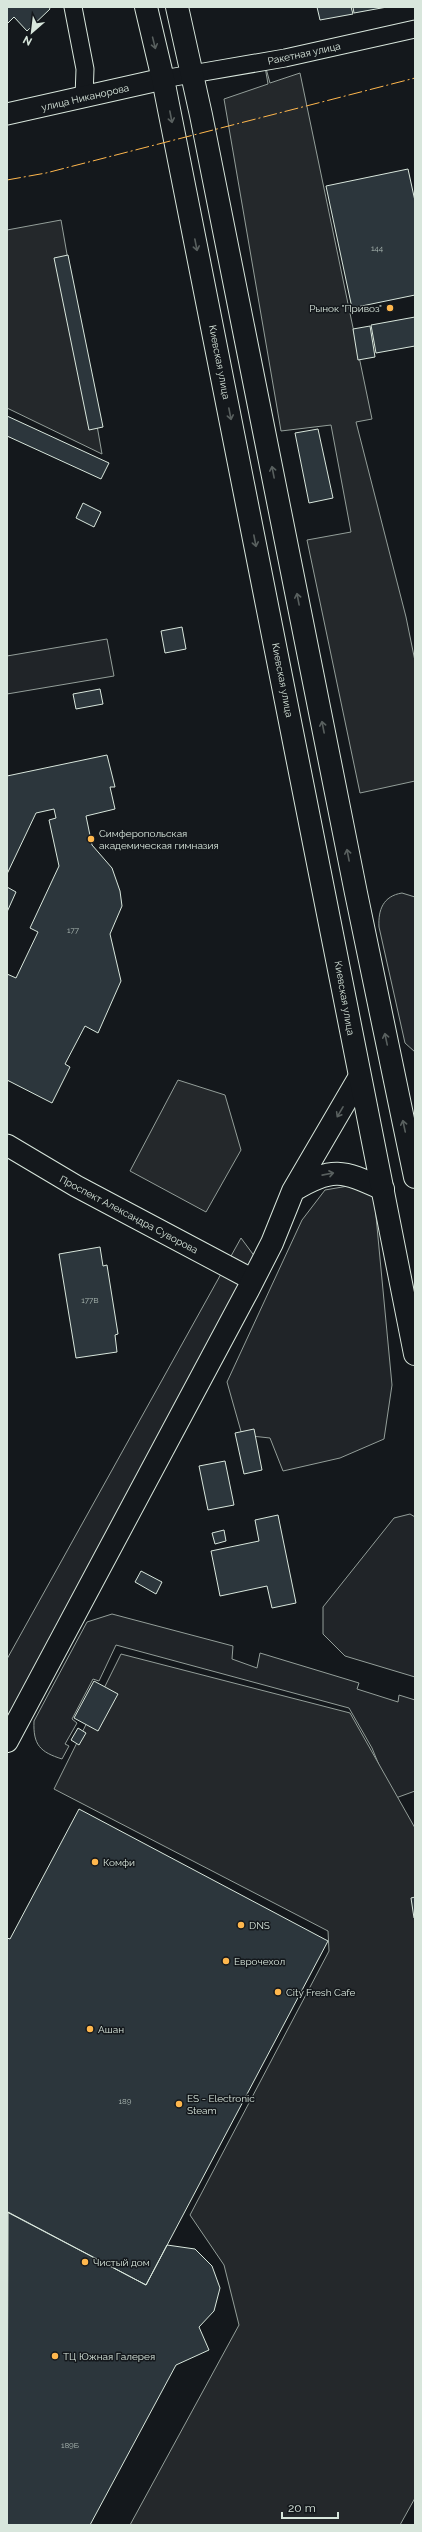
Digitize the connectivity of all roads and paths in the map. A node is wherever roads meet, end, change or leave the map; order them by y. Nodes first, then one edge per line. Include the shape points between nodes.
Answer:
1 (73, 7) edge
2 (146, 7) edge
3 (177, 7) edge
4 (415, 29) edge
5 (192, 73) junction
6 (163, 79) junction
7 (84, 97) junction
8 (7, 114) edge
9 (359, 1078) junction
10 (7, 1145) edge
11 (415, 1177) edge
12 (383, 1189) junction
13 (293, 1191) junction
14 (253, 1280) junction
15 (415, 1354) edge
16 (7, 1741) edge

1 - 7 street via 85,69
2 -> 6 main road, Киевская улица
3 - 5 main road
4 - 5 street, Ракетная улица via 285,58
5 - 6 street, Ракетная улица
11 -> 5 main road
6 - 7 street, улица Никанорова
6 -> 9 main road, Киевская улица via 327,900
7 - 8 street, улица Никанорова
9 - 12 main road, Киевская улица
9 -> 13 main road
10 - 14 street, Проспект Александра Суворова via 76,1186
13 -> 12 main road via 317,1176 333,1172 357,1177
12 - 15 main road, Киевская улица
13 - 14 main road
14 - 16 main road

